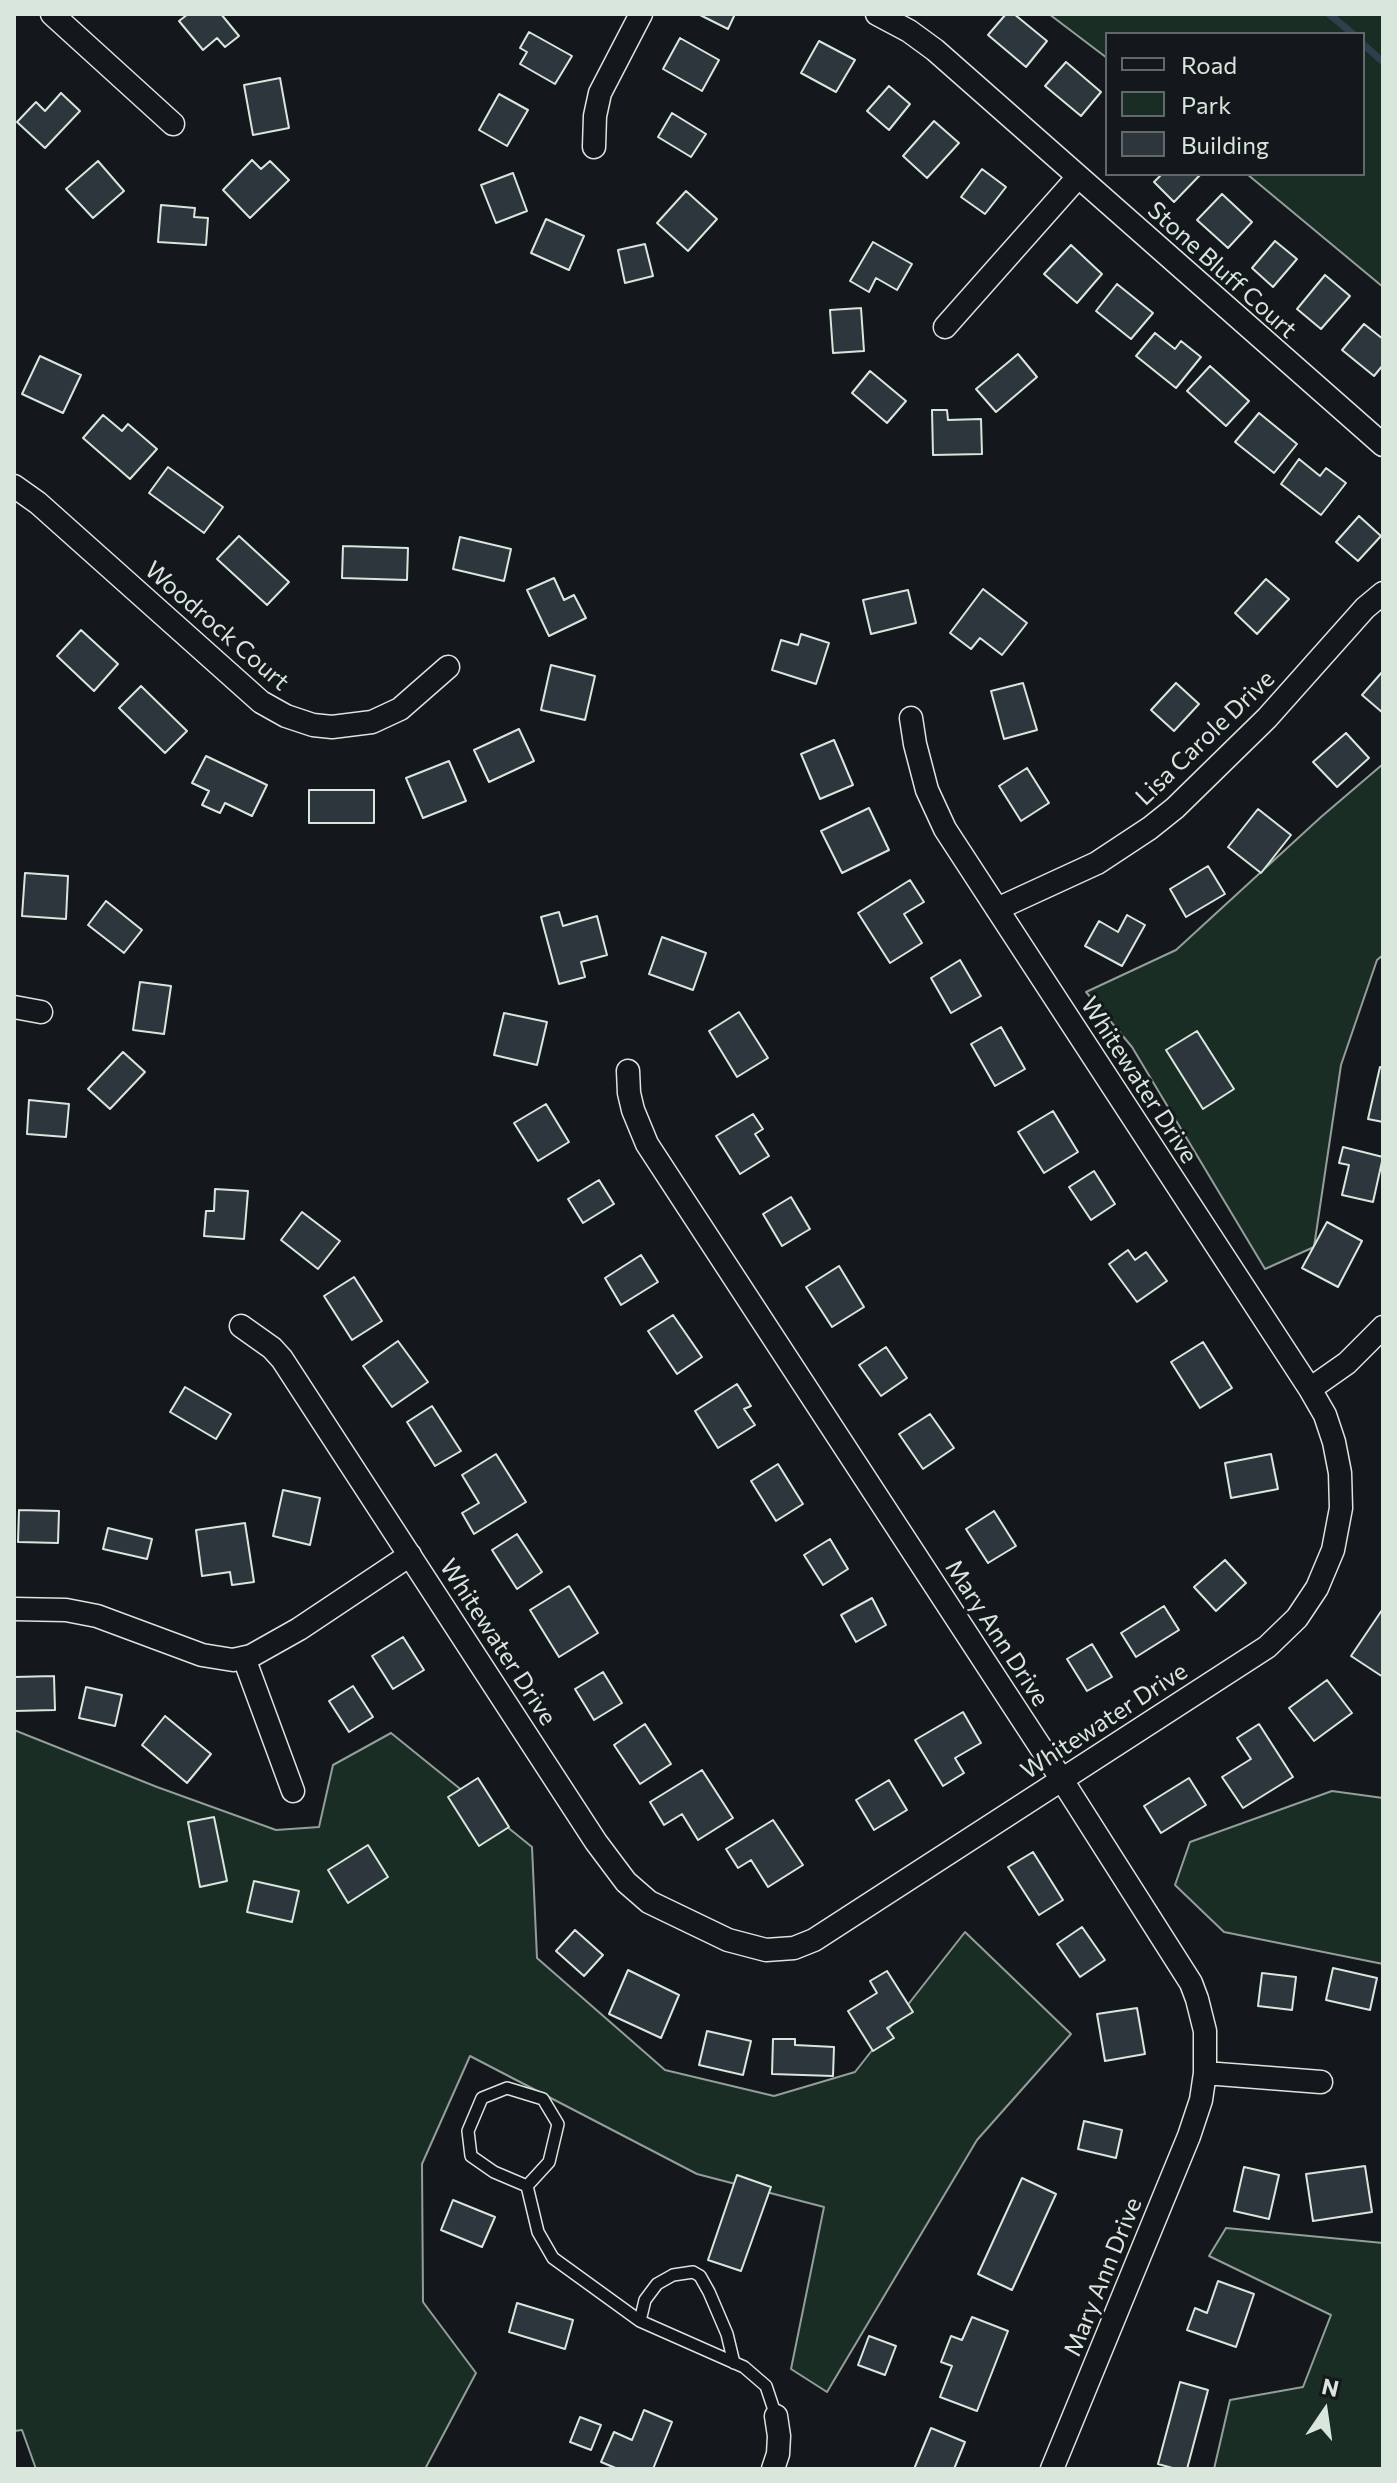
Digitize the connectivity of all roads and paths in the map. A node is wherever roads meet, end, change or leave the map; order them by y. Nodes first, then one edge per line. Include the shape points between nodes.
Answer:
1 (52, 14) edge
2 (641, 14) edge
3 (877, 14) edge
4 (173, 124) dead end
5 (594, 147) dead end
6 (1078, 177) junction
7 (945, 327) dead end
8 (1383, 445) edge
9 (14, 486) edge
10 (1383, 593) edge
11 (448, 667) dead end
12 (911, 718) dead end
13 (997, 909) junction
14 (14, 1007) edge
15 (41, 1012) dead end
16 (628, 1071) dead end
17 (241, 1326) dead end
18 (1383, 1327) edge
19 (1310, 1389) junction
20 (410, 1555) junction
21 (14, 1609) edge
22 (244, 1658) junction
23 (1062, 1780) junction
24 (293, 1791) dead end
25 (1205, 2073) junction
26 (1321, 2082) dead end
27 (527, 2186) junction
28 (640, 2321) junction
29 (734, 2363) junction
30 (776, 2416) joint
31 (773, 2469) edge
32 (1052, 2469) edge

1 - 4 street
2 - 5 street via 600,93
3 - 6 street, Stone Bluff Court via 935,50
6 - 7 street
6 - 8 street, Stone Bluff Court
9 - 11 street, Woodrock Court via 261,702 286,716 332,727 372,722 400,709
10 - 13 street, Lisa Carole Drive via 1175,808 1097,863
12 - 13 street, Whitewater Drive via 927,790 945,829
13 - 19 street, Whitewater Drive
14 - 15 street
16 - 23 street, Mary Ann Drive via 633,1110 647,1144
17 - 20 street, Whitewater Drive via 282,1359
18 - 19 street via 1347,1363
19 - 23 street, Whitewater Drive via 1325,1415 1340,1473 1341,1508 1333,1550 1317,1588 1297,1618 1267,1647
20 - 22 street via 299,1629
20 - 23 street, Whitewater Drive via 626,1882 649,1902 728,1940 766,1950 814,1940
21 - 22 street via 97,1616 202,1655
22 - 24 street
23 - 25 street, Mary Ann Drive via 1191,1983 1205,2031
25 - 26 street
25 - 32 street, Mary Ann Drive via 1189,2136
27 - 27 lane via 549,2162 558,2124 543,2099 507,2088 482,2098 468,2131 471,2156
27 - 28 lane via 538,2232 553,2258
28 - 29 lane
28 - 29 lane via 645,2300 657,2284 693,2272 709,2292
29 - 30 lane via 766,2386
30 - 31 street via 778,2454

